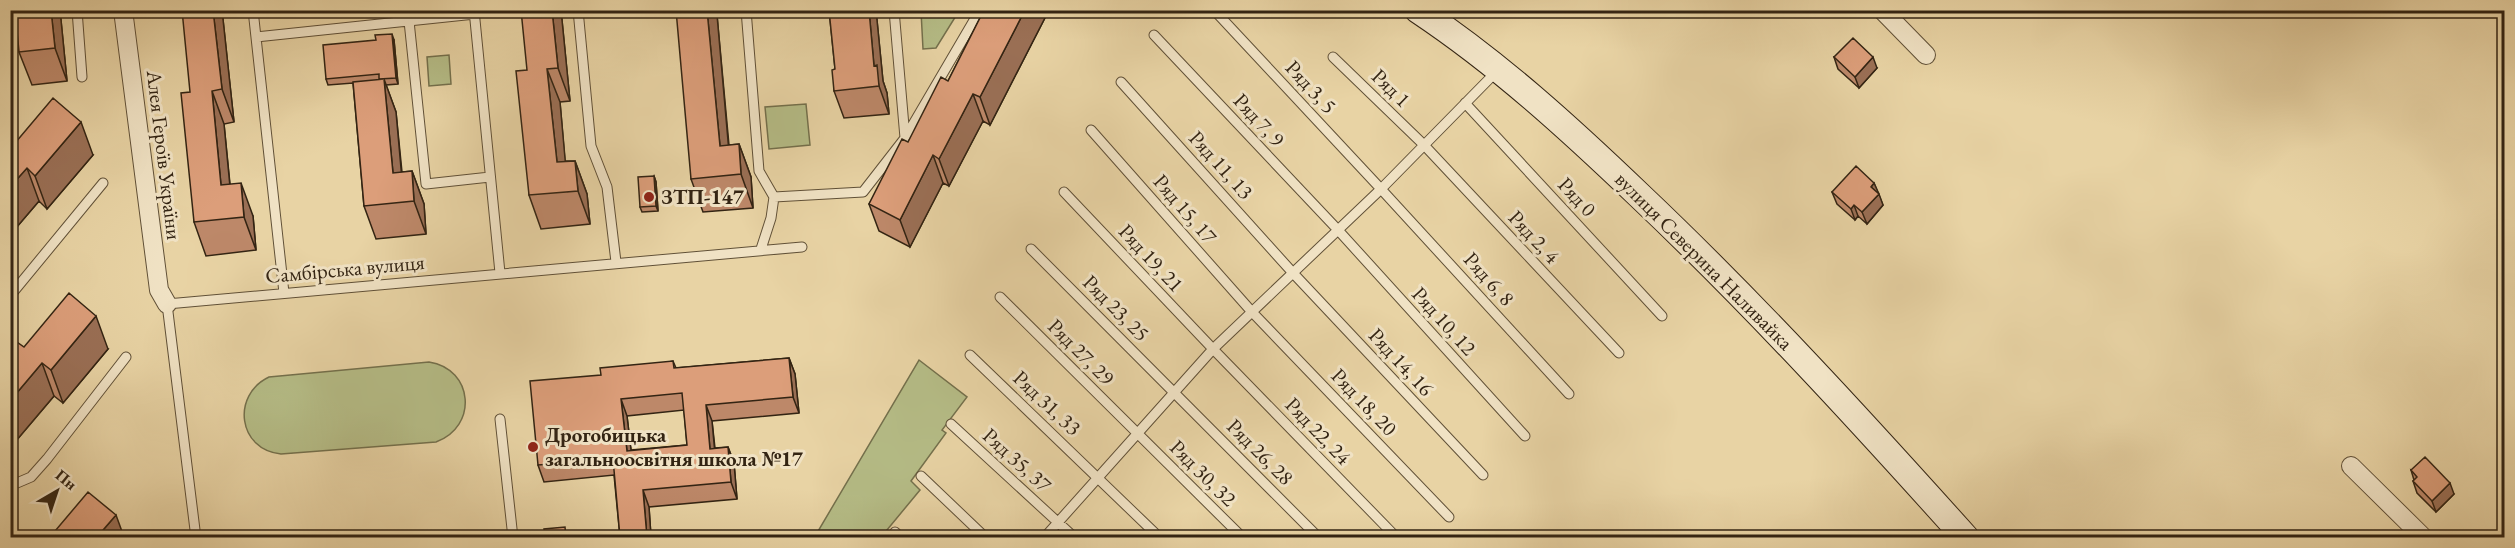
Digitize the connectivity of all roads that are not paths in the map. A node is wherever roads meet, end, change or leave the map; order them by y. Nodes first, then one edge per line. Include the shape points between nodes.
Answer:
1 (77, 10) edge
2 (123, 10) edge
3 (253, 10) edge
4 (578, 10) edge
5 (746, 10) edge
6 (894, 10) edge
7 (980, 10) edge
8 (1214, 10) edge
9 (1418, 10) edge
10 (1882, 10) edge
11 (475, 12) edge
12 (409, 21) junction
13 (1154, 35) dead end
14 (256, 38) junction
15 (1926, 55) dead end
16 (1333, 57) dead end
17 (1498, 69) junction
18 (82, 77) dead end
19 (1122, 82) dead end
20 (1465, 103) junction
21 (1091, 130) dead end
22 (905, 138) junction
23 (1424, 145) junction
24 (490, 177) junction
25 (103, 183) dead end
26 (1382, 189) junction
27 (1064, 192) dead end
28 (774, 197) junction
29 (1338, 230) junction
30 (802, 247) dead end
31 (761, 249) junction
32 (1031, 249) dead end
33 (616, 262) junction
34 (500, 273) junction
35 (1293, 273) junction
36 (284, 293) junction
37 (10, 296) edge
38 (1000, 297) dead end
39 (167, 304) junction
40 (1252, 312) junction
41 (1662, 316) dead end
42 (1213, 349) junction
43 (1619, 353) dead end
44 (970, 355) dead end
45 (126, 357) dead end
46 (1174, 392) junction
47 (1569, 394) dead end
48 (500, 418) dead end
49 (951, 424) dead end
50 (1138, 433) junction
51 (1525, 436) dead end
52 (2351, 466) dead end
53 (1483, 475) dead end
54 (921, 476) dead end
55 (1099, 477) junction
56 (10, 486) edge
57 (1449, 517) dead end
58 (1059, 522) junction
59 (196, 537) edge
60 (513, 537) edge
61 (986, 537) edge
62 (1044, 537) edge
63 (1075, 537) edge
64 (1160, 537) edge
65 (1243, 537) edge
66 (1319, 537) edge
67 (1397, 537) edge
68 (1966, 537) edge
69 (2424, 537) edge

1 - 18 lane
2 - 39 street, Алея Героїв України via 159,290
3 - 14 lane
4 - 33 lane via 591,146 607,187
5 - 28 lane via 759,171
6 - 22 lane
7 - 22 lane
8 - 26 lane, Ряд 3, 5
9 - 17 street, вулиця Северина Наливайка
10 - 15 street
11 - 12 lane
11 - 24 lane
12 - 14 lane
12 - 24 lane via 426,184
13 - 29 lane, Ряд 7, 9
14 - 36 lane
16 - 23 lane, Ряд 1
17 - 20 lane
17 - 68 street, вулиця Северина Наливайка via 1563,122 1702,254
19 - 35 lane, Ряд 11, 13
20 - 23 lane
20 - 41 lane, Ряд 0
21 - 40 lane, Ряд 15, 17
22 - 28 lane via 863,192
23 - 26 lane
23 - 43 lane, Ряд 2, 4
24 - 34 lane
25 - 37 lane
26 - 29 lane
26 - 47 lane, Ряд 6, 8
27 - 42 lane, Ряд 19, 21
28 - 31 lane
29 - 35 lane
29 - 51 lane, Ряд 10, 12
30 - 31 lane, Самбірська вулиця
31 - 33 lane, Самбірська вулиця
32 - 46 lane, Ряд 23, 25
33 - 34 lane, Самбірська вулиця
34 - 36 lane, Самбірська вулиця
35 - 40 lane
35 - 53 lane, Ряд 14, 16
36 - 39 lane, Самбірська вулиця
38 - 50 lane, Ряд 27, 29
39 - 59 lane
40 - 42 lane
40 - 57 lane, Ряд 18, 20
42 - 46 lane
42 - 67 lane, Ряд 22, 24
44 - 55 lane, Ряд 31, 33
45 - 56 lane via 42,465 31,477
46 - 50 lane
46 - 66 lane, Ряд 26, 28
48 - 60 lane
49 - 58 lane, Ряд 35, 37
50 - 55 lane
50 - 65 lane, Ряд 30, 32
52 - 69 street
54 - 61 lane
55 - 58 lane
55 - 64 lane, Ряд 31, 33
58 - 62 lane
58 - 63 lane, Ряд 35, 37

